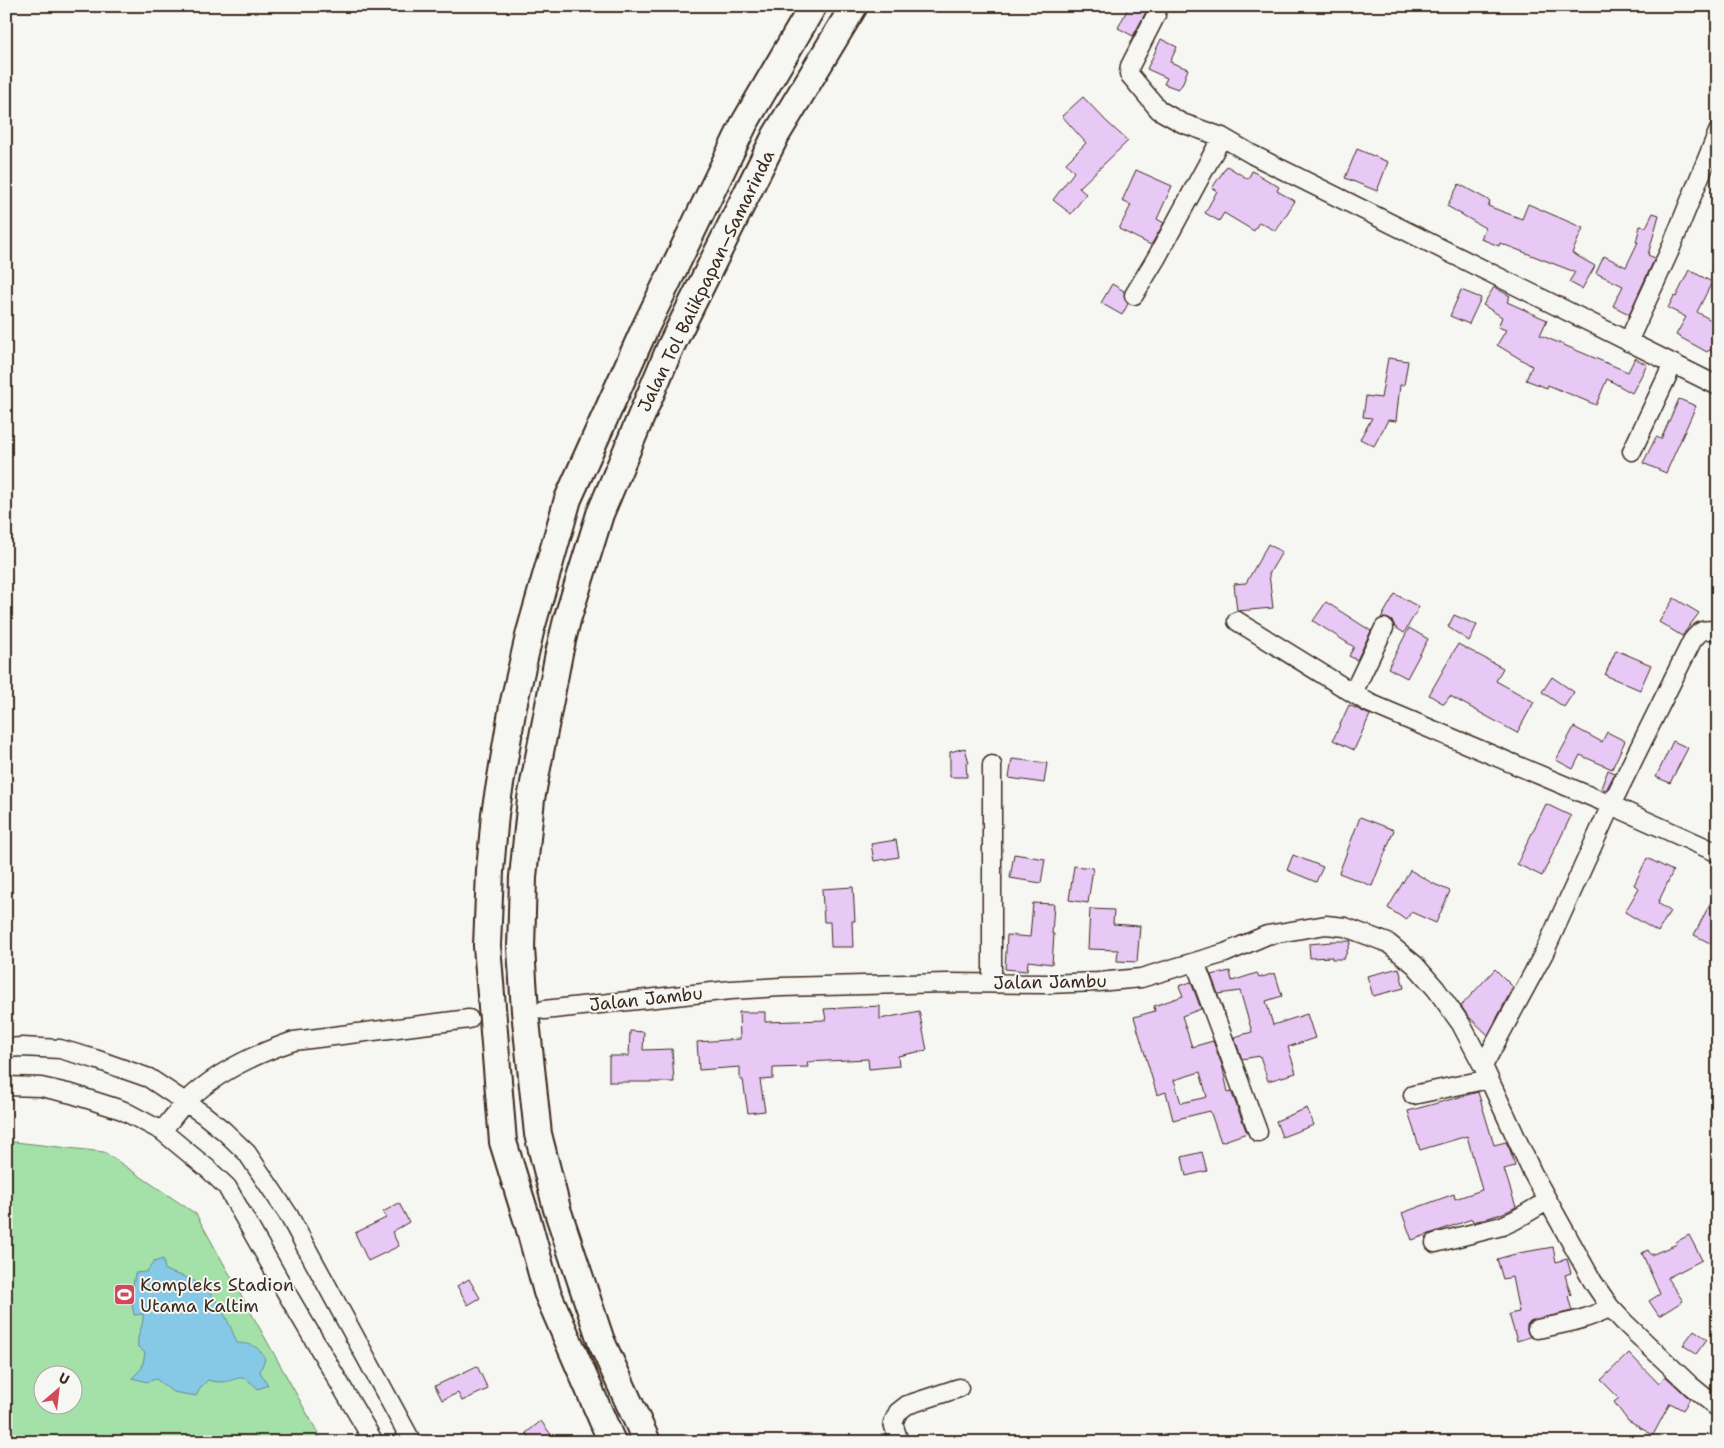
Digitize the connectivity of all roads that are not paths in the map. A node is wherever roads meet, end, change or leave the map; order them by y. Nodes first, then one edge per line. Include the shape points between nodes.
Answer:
1 (813, 6) edge
2 (854, 6) edge
3 (1157, 6) edge
4 (1718, 132) edge
5 (1222, 137) junction
6 (1134, 295) dead end
7 (1628, 342) junction
8 (1673, 364) junction
9 (1718, 386) edge
10 (1632, 451) dead end
11 (1238, 621) dead end
12 (1384, 628) dead end
13 (1718, 631) edge
14 (1353, 693) junction
15 (992, 765) dead end
16 (1611, 805) junction
17 (1718, 854) edge
18 (1195, 962) junction
19 (992, 983) junction
20 (544, 1010) dead end
21 (469, 1019) dead end
22 (6, 1048) edge
23 (1486, 1073) junction
24 (6, 1086) edge
25 (1413, 1095) dead end
26 (186, 1102) junction
27 (162, 1131) junction
28 (1258, 1132) dead end
29 (1547, 1201) junction
30 (1435, 1243) dead end
31 (1610, 1307) junction
32 (1537, 1329) dead end
33 (959, 1388) dead end
34 (1718, 1408) edge
35 (374, 1442) edge
36 (412, 1442) edge
37 (612, 1442) edge
38 (647, 1442) edge
39 (899, 1442) edge

1 - 37 highway, Jalan Tol Balikpapan–Samarinda via 744,124 644,328 568,499 530,632 513,706 495,814 487,946 503,1142 547,1292
2 - 38 highway, Jalan Tol Balikpapan–Samarinda via 776,135 670,348 600,514 561,645 530,799 521,948 538,1134 557,1209 601,1341
3 - 5 street via 1156,15 1130,66 1130,77 1159,110 1182,123
4 - 7 street
5 - 6 street
5 - 7 street via 1262,160
7 - 8 street
8 - 9 street
8 - 10 street
11 - 14 street
12 - 14 street
13 - 16 street via 1705,630 1692,641
14 - 16 street via 1369,703
15 - 19 street
16 - 17 street
16 - 23 street
18 - 19 street, Jalan Jambu via 1141,978 1098,982
18 - 23 street, Jalan Jambu via 1266,935 1326,924 1346,927 1388,943 1416,965 1461,1024
18 - 28 street
19 - 20 street, Jalan Jambu via 781,987
21 - 26 street via 294,1042 269,1050 225,1072
22 - 26 street via 60,1049 95,1058 149,1078
23 - 25 street
23 - 29 street, Jalan Jambu
24 - 27 street via 40,1087 72,1094 122,1110
26 - 27 street
26 - 36 street via 224,1130 247,1153 273,1192
27 - 35 street via 227,1187
29 - 30 street via 1502,1226
29 - 31 street, Jalan Jambu via 1592,1282
31 - 32 street via 1577,1320
31 - 34 street, Jalan Jambu
33 - 39 street via 907,1405 898,1412 893,1423

